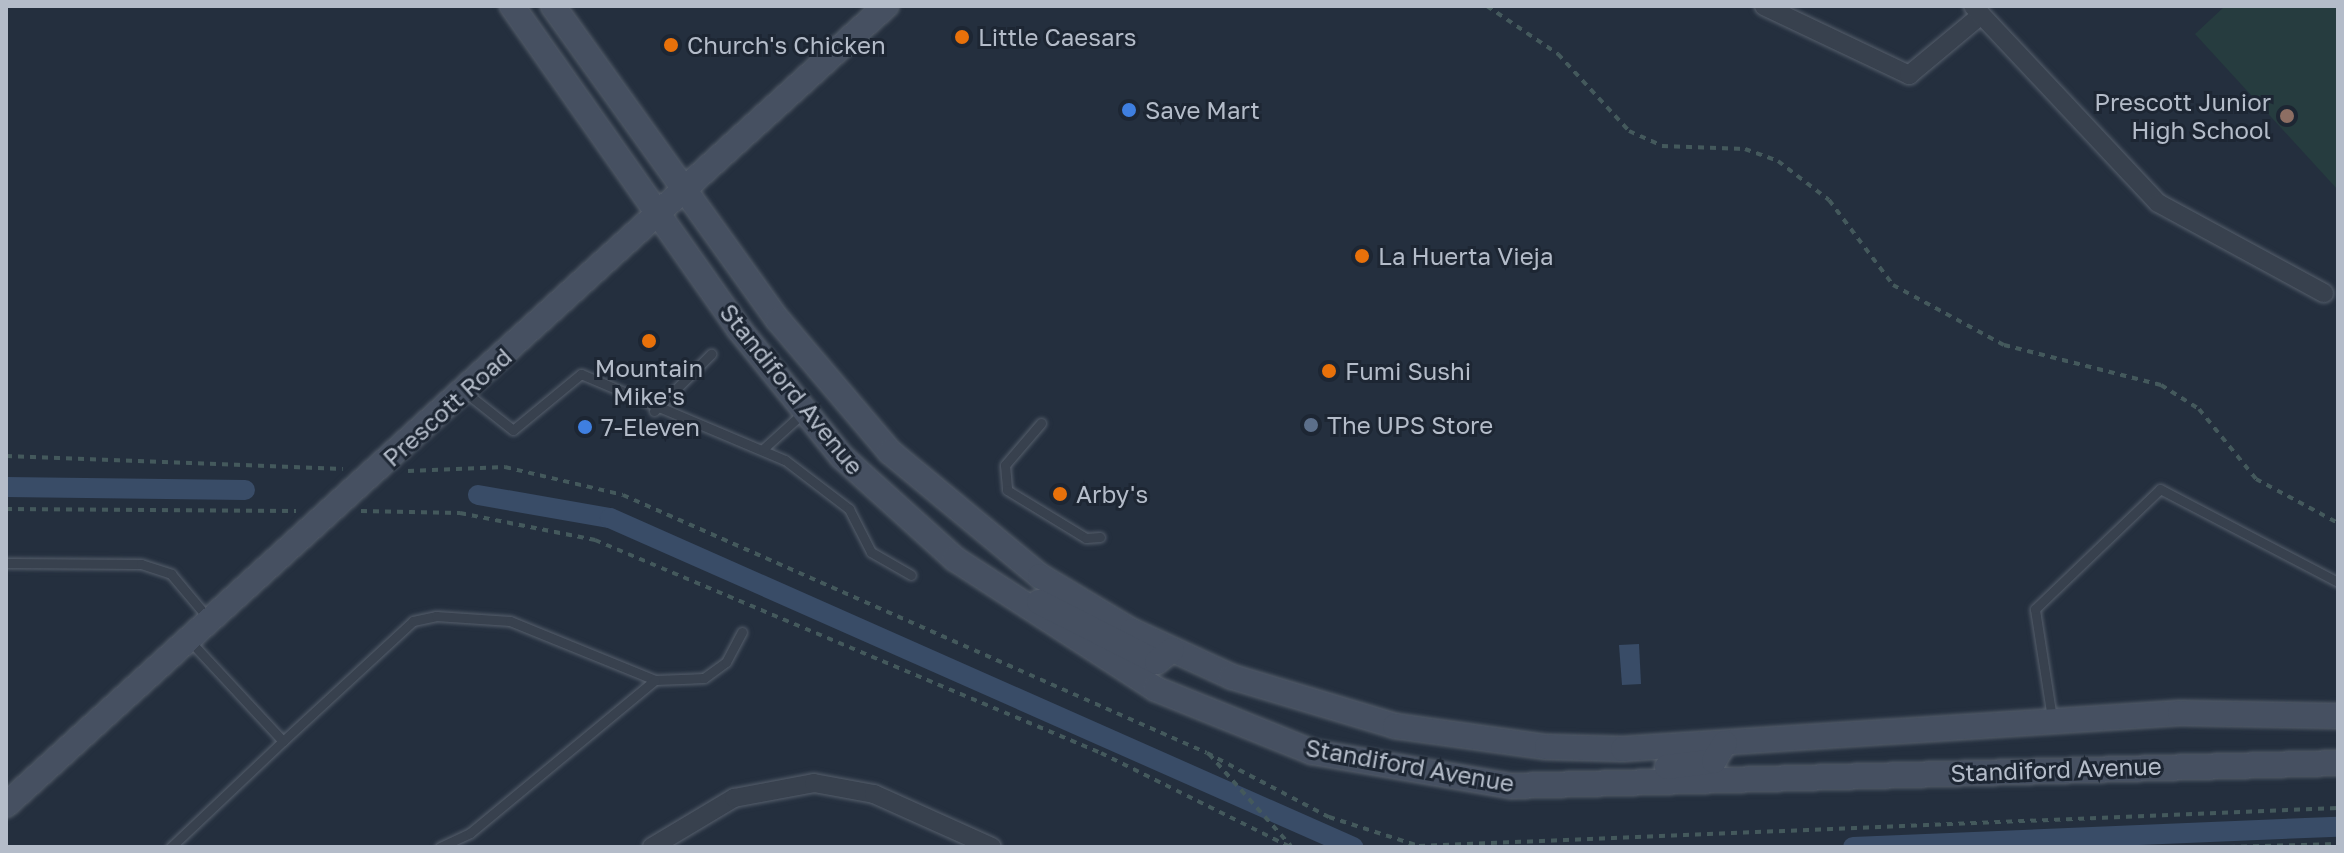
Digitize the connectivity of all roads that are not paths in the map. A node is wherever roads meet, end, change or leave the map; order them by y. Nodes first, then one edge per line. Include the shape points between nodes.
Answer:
1 (512, 6) edge
2 (553, 6) edge
3 (886, 6) edge
4 (1764, 6) edge
5 (1977, 11) edge
6 (685, 188) junction
7 (658, 214) junction
8 (2324, 293) dead end
9 (711, 354) dead end
10 (465, 392) junction
11 (654, 411) junction
12 (804, 412) junction
13 (1041, 423) dead end
14 (763, 449) junction
15 (1100, 537) dead end
16 (6, 563) edge
17 (911, 575) dead end
18 (2338, 582) edge
19 (995, 588) junction
20 (211, 620) junction
21 (742, 632) dead end
22 (189, 640) junction
23 (1172, 650) junction
24 (655, 680) junction
25 (2338, 716) edge
26 (2053, 722) junction
27 (283, 741) junction
28 (1725, 743) junction
29 (2338, 763) edge
30 (1559, 784) junction
31 (6, 805) edge
32 (171, 847) edge
33 (440, 847) edge
34 (652, 847) edge
35 (992, 847) edge

1 - 7 main road, Standiford Avenue
2 - 6 main road, Standiford Avenue
3 - 6 main road, Prescott Road
4 - 5 street via 1909,75
5 - 8 street via 2158,203
6 - 7 main road, Prescott Road
6 - 23 main road, Standiford Avenue via 825,381 917,478 1040,576
7 - 10 main road, Prescott Road
7 - 12 main road, Standiford Avenue
9 - 11 lane
10 - 11 lane via 513,430 581,374
10 - 20 main road, Prescott Road
11 - 14 lane
12 - 14 lane
12 - 19 main road, Standiford Avenue via 886,499
13 - 15 lane via 1005,465 1007,490 1086,538
14 - 17 lane via 825,487 849,509 871,552
16 - 20 lane via 141,564 171,574
18 - 26 lane via 2160,489 2035,609
19 - 23 main road via 1021,592 1157,662
19 - 30 main road, Standiford Avenue via 1156,689 1312,752 1511,786
20 - 22 main road, Prescott Road
21 - 24 lane via 726,662 704,678
22 - 27 lane
22 - 31 main road, Prescott Road
23 - 28 main road, Standiford Avenue via 1299,701 1451,737 1623,749
24 - 27 lane via 510,621 436,616 413,621
24 - 33 lane via 470,833
25 - 26 main road, Standiford Avenue via 2242,711
26 - 28 main road, Standiford Avenue
27 - 32 lane
28 - 30 main road via 1709,763 1597,771
29 - 30 main road, Standiford Avenue
34 - 35 street via 734,798 814,783 874,794

